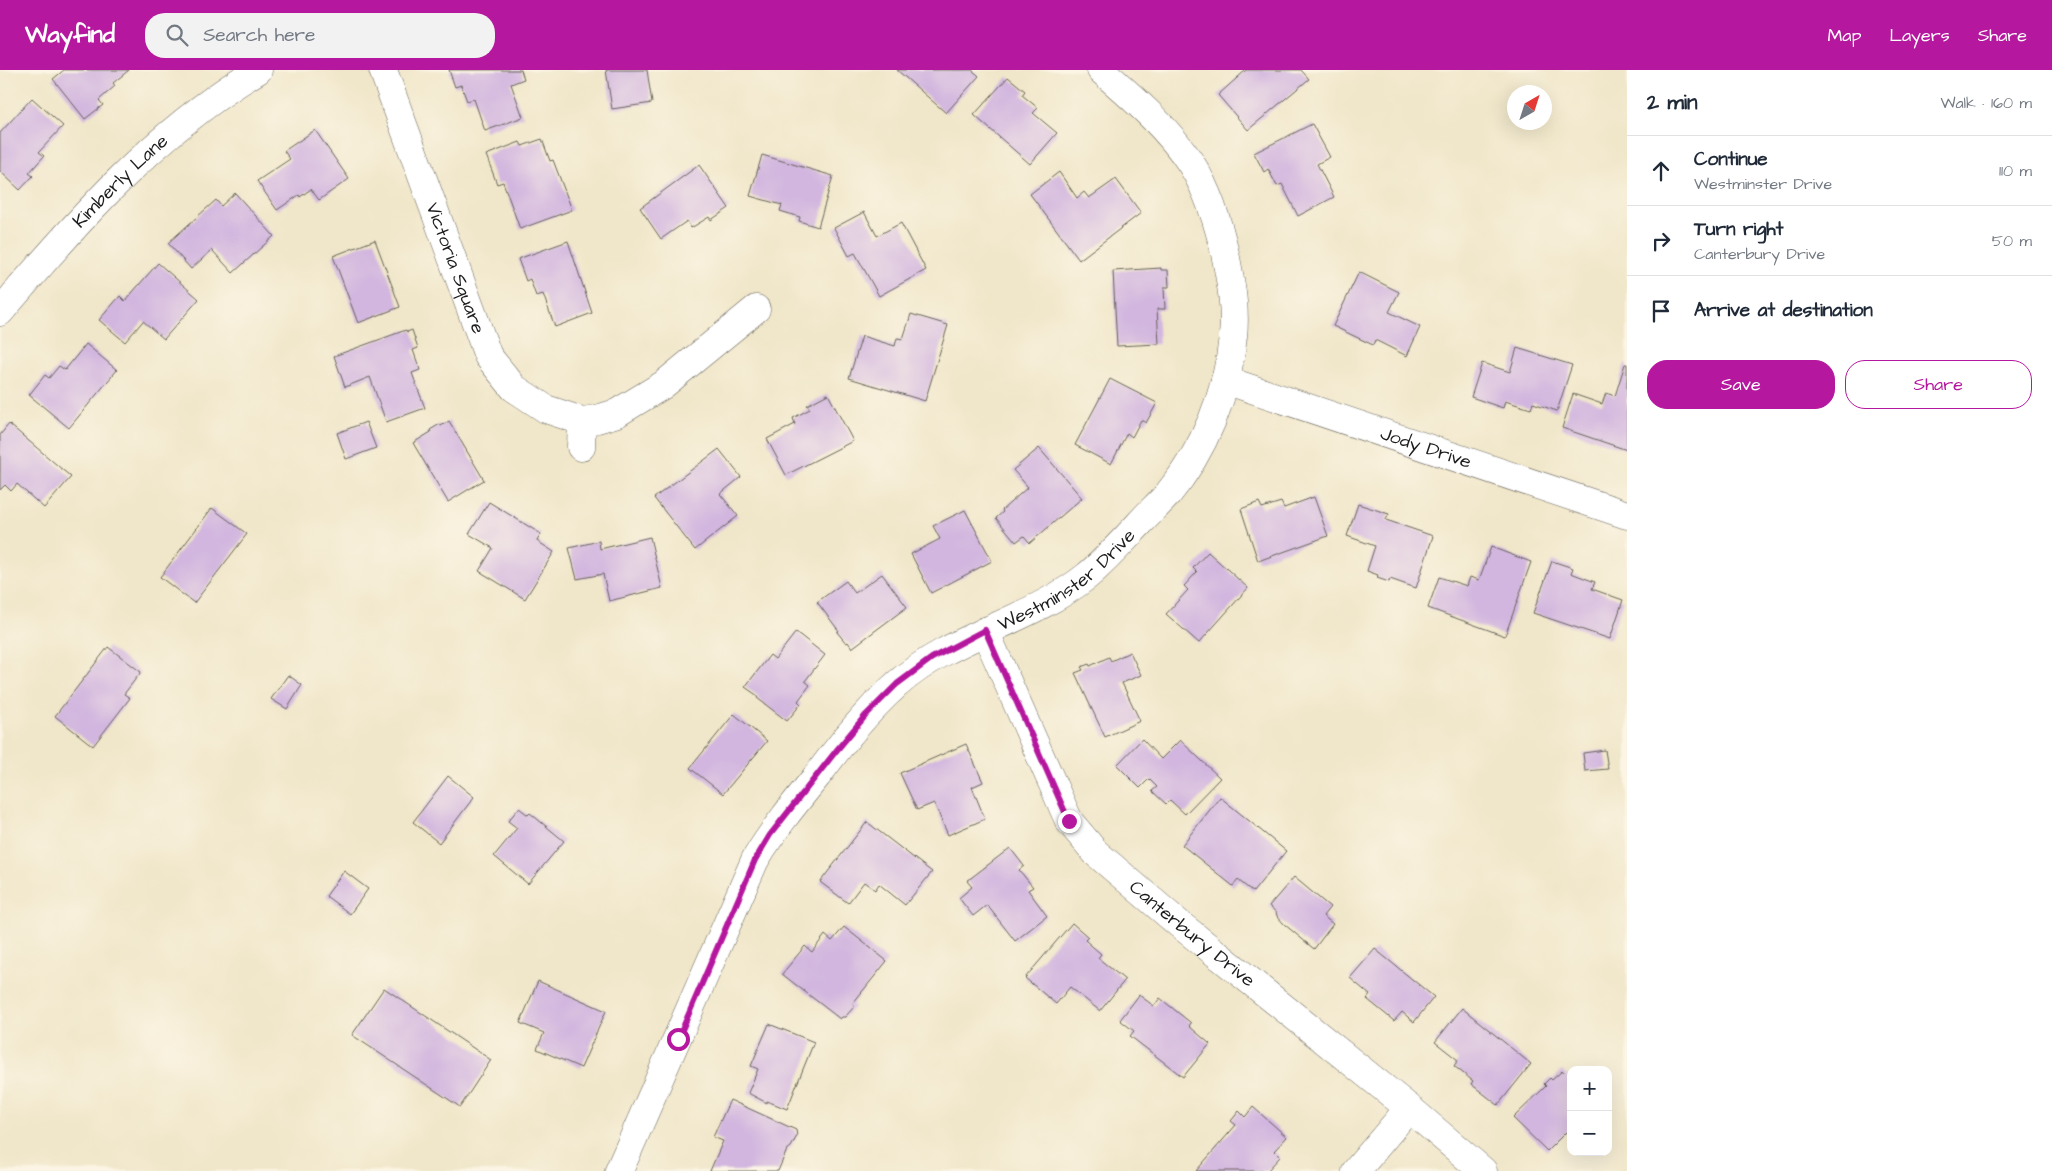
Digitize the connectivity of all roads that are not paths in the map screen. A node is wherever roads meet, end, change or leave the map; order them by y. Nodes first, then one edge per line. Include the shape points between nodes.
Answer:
1 (258, 70) edge
2 (383, 70) edge
3 (1101, 70) edge
4 (756, 310) dead end
5 (0, 312) edge
6 (1225, 380) junction
7 (1627, 515) edge
8 (985, 630) junction
9 (1409, 1108) junction
10 (619, 1171) edge
11 (1356, 1171) edge
12 (1483, 1171) edge

1 - 5 street, Kimberly Lane via 184,121 144,155 88,211
2 - 4 street, Victoria Square via 488,356 514,388 582,434 663,385
3 - 6 street, Westminster Drive via 1165,131 1191,164 1210,202 1222,236 1232,285 1233,335
6 - 7 street, Jody Drive
6 - 8 street, Westminster Drive via 1214,417 1168,494 1086,576 1047,602
8 - 9 street, Canterbury Drive via 1069,821 1096,853
8 - 10 street, Westminster Drive via 932,658 897,684 866,715 770,835 755,860
9 - 11 street
9 - 12 street, Canterbury Drive

